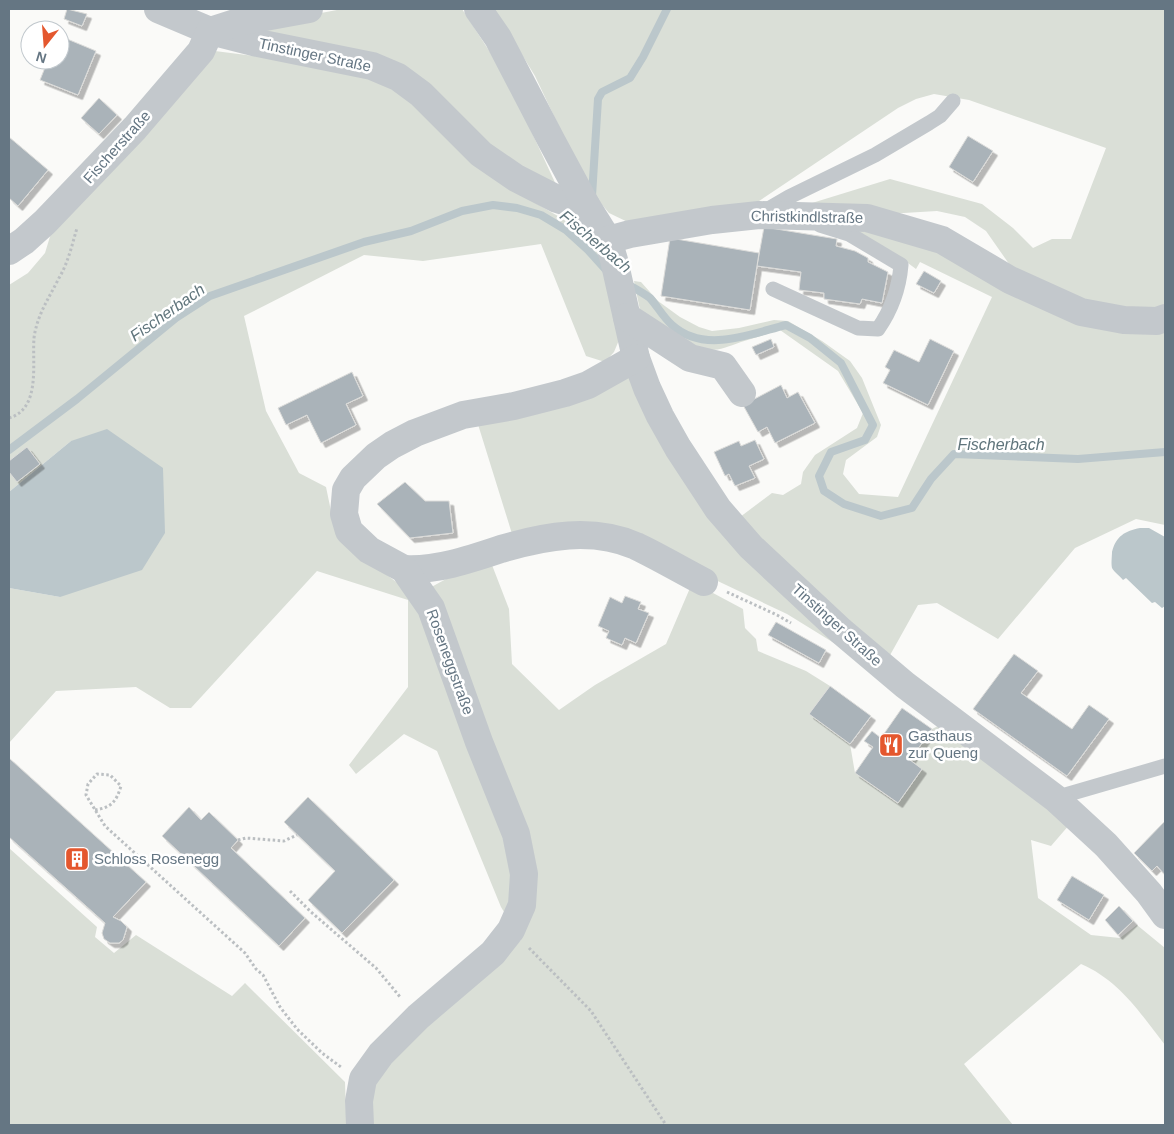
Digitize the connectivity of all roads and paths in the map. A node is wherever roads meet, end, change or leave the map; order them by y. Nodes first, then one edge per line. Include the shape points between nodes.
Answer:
1 (309, 9) edge
2 (478, 9) edge
3 (171, 10) edge
4 (210, 31) junction
5 (952, 101) dead end
6 (586, 205) junction
7 (759, 214) junction
8 (793, 215) junction
9 (78, 223) dead end
10 (9, 250) edge
11 (611, 250) junction
12 (773, 289) dead end
13 (625, 311) junction
14 (1165, 318) edge
15 (636, 358) junction
16 (742, 393) dead end
17 (9, 418) edge
18 (404, 569) junction
19 (704, 582) dead end
20 (1165, 766) edge
21 (1055, 798) junction
22 (95, 810) junction
23 (297, 835) dead end
24 (238, 840) dead end
25 (290, 891) dead end
26 (1165, 915) edge
27 (511, 930) junction
28 (418, 1017) junction
29 (363, 1079) junction
30 (360, 1125) edge
31 (666, 1125) edge

1 - 4 street via 238,22
2 - 6 street via 498,38
3 - 4 street
4 - 6 street, Tinstinger Straße via 372,66 398,77 421,94 481,154 516,178 557,198 579,206
4 - 10 street, Fischerstraße via 201,51 135,128 45,222
5 - 7 lane via 940,116 929,123
6 - 11 street
7 - 8 street, Christkindlstraße
7 - 11 street, Christkindlstraße via 630,234
8 - 12 lane via 849,234 901,265 900,282 889,312 878,329 858,328
8 - 14 street, Christkindlstraße via 867,218 942,240 1010,280 1081,312 1124,320 1158,321
9 - 17 path via 67,260 37,322 30,396 23,411
11 - 13 street, Tinstinger Straße
13 - 15 street, Tinstinger Straße
13 - 16 street via 690,358 723,366
15 - 18 street, Roseneggstraße via 588,385 566,393 436,424 392,445 362,467 346,490 344,514 350,531 370,550
15 - 21 street, Tinstinger Straße via 646,388 678,448 718,509 751,547 905,685
18 - 19 street via 427,568 543,538 589,535 636,546
18 - 27 street, Roseneggstraße via 431,608 516,834 524,874 522,904
20 - 21 lane
21 - 26 street, Tinstinger Straße via 1106,845
22 - 22 path via 86,795 88,784 97,774 110,775 121,786 116,800
22 - 29 path via 105,826 245,953 263,975 296,1029 329,1059
23 - 24 path via 284,841
25 - 28 path via 376,968
27 - 28 street, Roseneggstraße via 493,953
27 - 31 path via 591,1011
28 - 29 street, Roseneggstraße via 381,1054
29 - 30 street, Roseneggstraße

